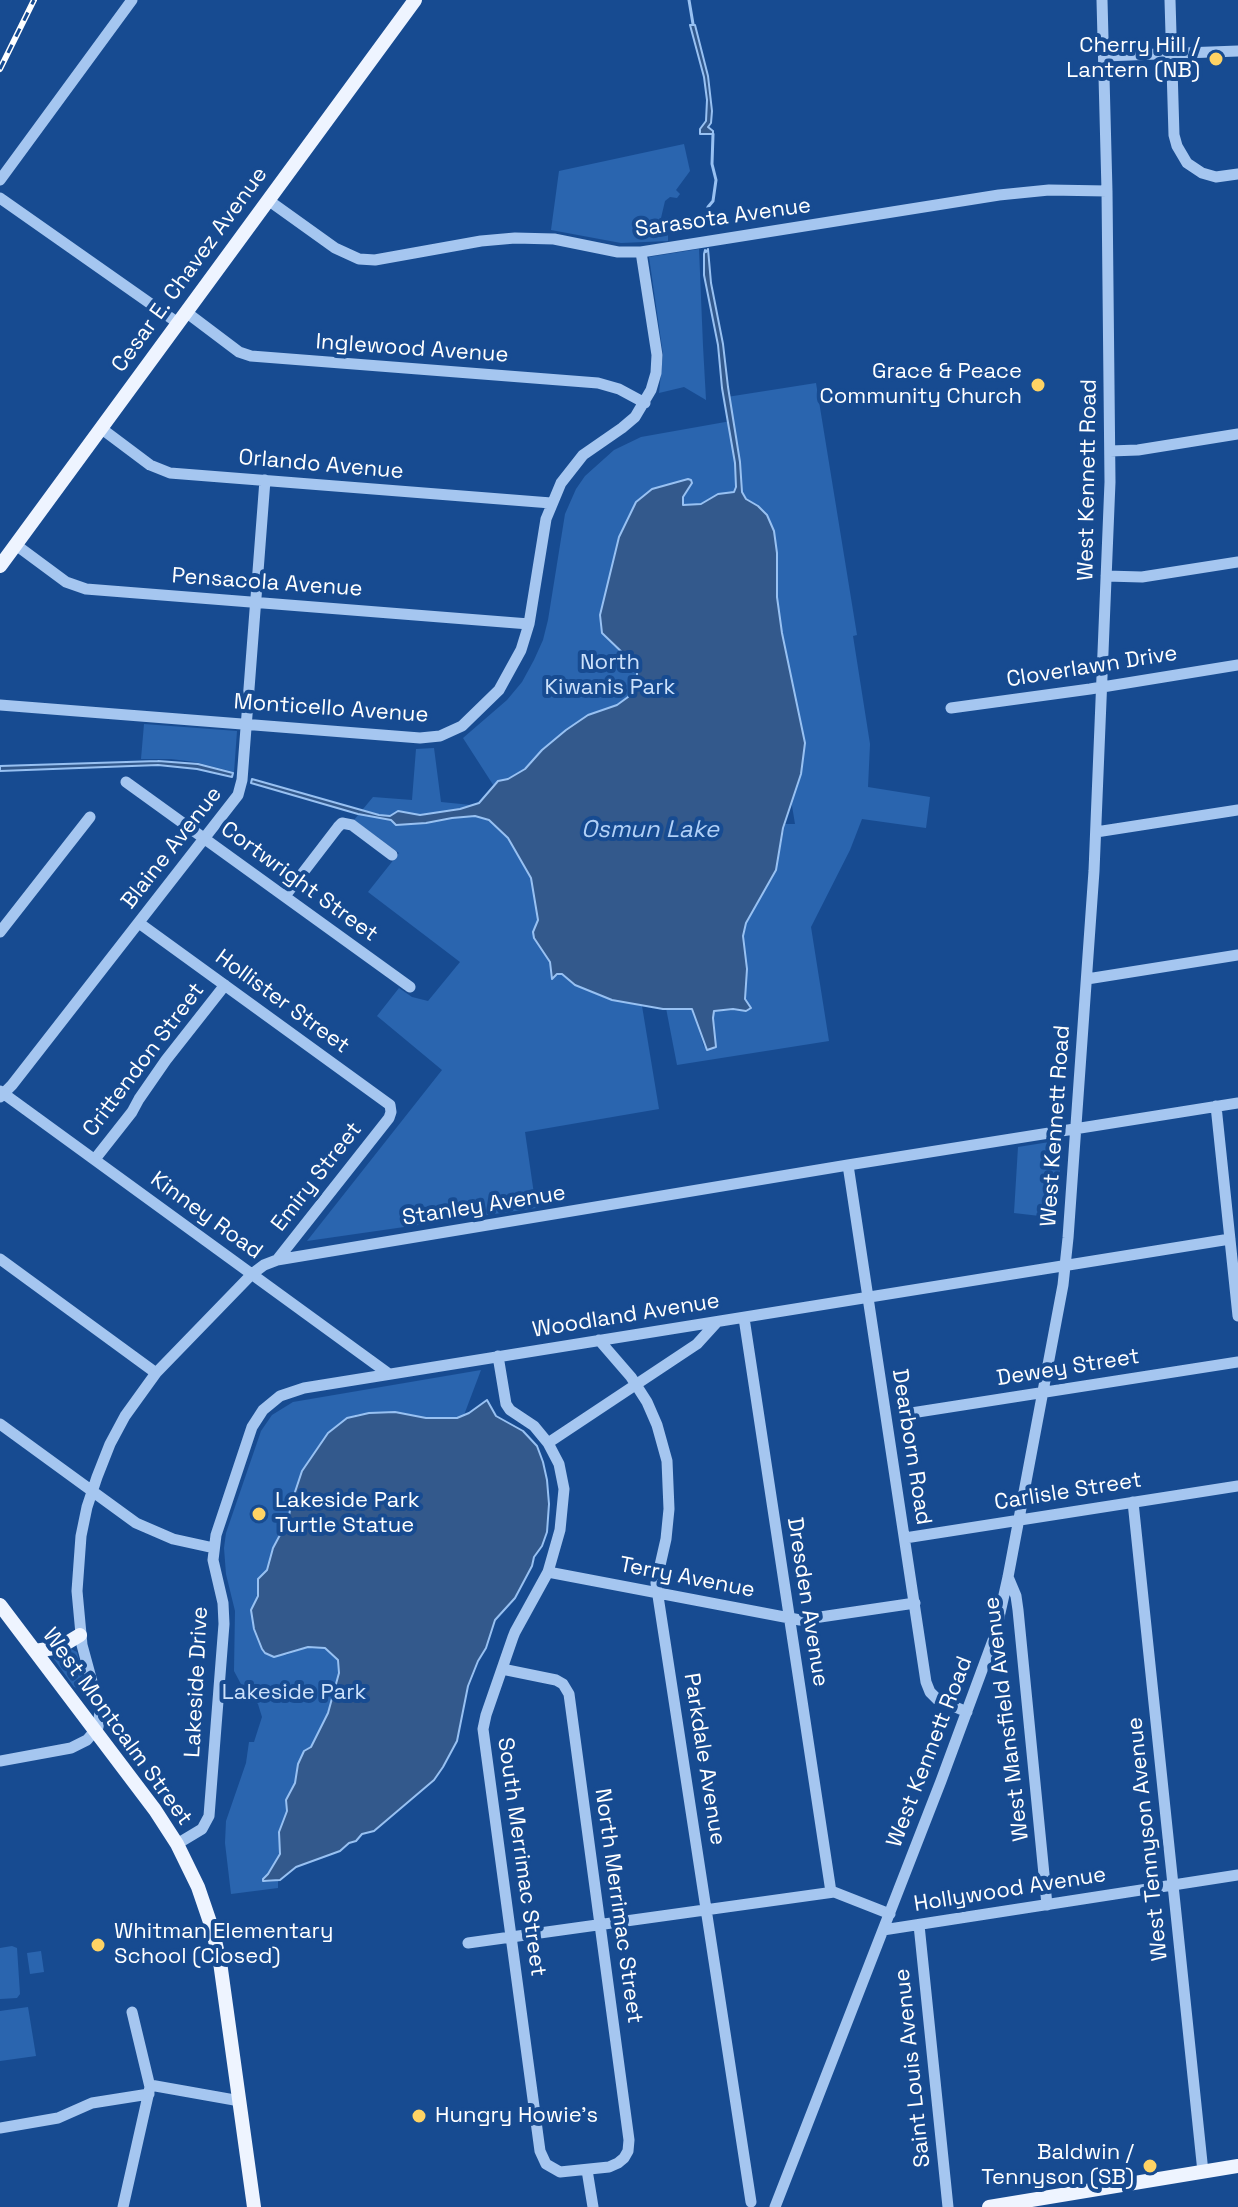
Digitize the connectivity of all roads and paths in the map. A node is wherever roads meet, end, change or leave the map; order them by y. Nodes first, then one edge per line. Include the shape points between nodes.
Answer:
1 (132, 0) edge
2 (415, 0) edge
3 (1102, 0) edge
4 (1170, 0) edge
5 (1238, 51) edge
6 (1172, 53) junction
7 (1104, 56) junction
8 (1238, 174) edge
9 (0, 180) edge
10 (1107, 191) junction
11 (0, 198) edge
12 (268, 200) junction
13 (641, 252) junction
14 (182, 318) junction
15 (645, 403) junction
16 (102, 429) junction
17 (1238, 434) edge
18 (1110, 451) junction
19 (265, 480) junction
20 (551, 503) junction
21 (16, 545) junction
22 (1238, 562) edge
23 (0, 566) edge
24 (1106, 576) junction
25 (256, 602) junction
26 (529, 624) junction
27 (1238, 665) edge
28 (1102, 687) junction
29 (0, 705) edge
30 (951, 708) dead end
31 (247, 724) junction
32 (126, 782) dead end
33 (1238, 810) edge
34 (90, 817) dead end
35 (1096, 832) junction
36 (205, 839) junction
37 (392, 855) dead end
38 (285, 896) junction
39 (139, 923) junction
40 (0, 932) edge
41 (1238, 955) edge
42 (1087, 979) junction
43 (225, 985) junction
44 (410, 987) dead end
45 (1, 1093) edge
46 (1238, 1103) edge
47 (1216, 1106) junction
48 (389, 1118) joint
49 (1076, 1128) junction
50 (95, 1159) junction
51 (848, 1165) junction
52 (1230, 1239) junction
53 (0, 1259) edge
54 (277, 1260) junction
55 (1066, 1264) junction
56 (252, 1274) junction
57 (868, 1297) junction
58 (1238, 1316) edge
59 (744, 1318) junction
60 (717, 1322) junction
61 (599, 1340) junction
62 (498, 1356) junction
63 (1238, 1362) edge
64 (156, 1373) junction
65 (389, 1374) junction
66 (636, 1385) junction
67 (1044, 1392) junction
68 (905, 1414) dead end
69 (0, 1424) edge
70 (548, 1443) junction
71 (1238, 1486) edge
72 (92, 1492) junction
73 (1133, 1502) junction
74 (1019, 1520) junction
75 (905, 1538) junction
76 (214, 1548) junction
77 (548, 1572) junction
78 (1008, 1577) junction
79 (658, 1593) junction
80 (915, 1603) junction
81 (0, 1605) edge
82 (789, 1618) junction
83 (80, 1635) junction
84 (35, 1651) junction
85 (502, 1669) junction
86 (967, 1712) junction
87 (96, 1731) junction
88 (0, 1761) edge
89 (177, 1844) junction
90 (1238, 1875) edge
91 (1173, 1885) junction
92 (831, 1892) junction
93 (1047, 1905) junction
94 (707, 1911) junction
95 (890, 1914) junction
96 (919, 1925) junction
97 (600, 1926) junction
98 (883, 1930) junction
99 (511, 1937) junction
100 (468, 1943) dead end
101 (132, 2012) dead end
102 (150, 2089) junction
103 (240, 2101) junction
104 (0, 2128) edge
105 (1238, 2166) edge
106 (587, 2170) junction
107 (1203, 2172) junction
108 (751, 2202) dead end
109 (123, 2207) edge
110 (254, 2207) edge
111 (593, 2207) edge
112 (775, 2207) edge
113 (948, 2207) edge
114 (989, 2207) edge

1 - 9 street
2 - 12 main road, Cesar E. Chavez Avenue
3 - 7 street, West Kennett Road
4 - 6 street
5 - 6 street
6 - 7 street
6 - 8 street via 1179,152 1207,175
7 - 10 street, West Kennett Road
10 - 13 street, Sarasota Avenue via 1017,192
10 - 18 street, West Kennett Road
11 - 14 street, Inglewood Avenue
12 - 13 street, Sarasota Avenue via 328,244 366,260 515,238
12 - 14 main road, Cesar E. Chavez Avenue
13 - 15 street via 657,355
14 - 15 street, Inglewood Avenue via 251,356 598,383
14 - 16 main road, Cesar E. Chavez Avenue
15 - 20 street, Monticello Avenue via 629,423 576,462
16 - 19 street, Orlando Avenue via 160,470
16 - 21 main road, Cesar E. Chavez Avenue
17 - 18 street
18 - 24 street, West Kennett Road
19 - 20 street, Orlando Avenue
19 - 25 street, Blaine Avenue
20 - 26 street, Monticello Avenue
21 - 23 main road, Cesar E. Chavez Avenue
21 - 25 street, Pensacola Avenue via 80,588
22 - 24 street via 1142,577
24 - 28 street, West Kennett Road
25 - 26 street, Pensacola Avenue
25 - 31 street, Blaine Avenue
26 - 31 street, Monticello Avenue via 499,690 462,726 440,736
27 - 28 street, Cloverlawn Drive
28 - 30 street, Cloverlawn Drive
28 - 35 street, West Kennett Road
29 - 31 street, Monticello Avenue
31 - 36 street, Blaine Avenue via 240,793
32 - 36 street, Cortwright Street
33 - 35 street
34 - 40 street
35 - 42 street, West Kennett Road
36 - 38 street, Cortwright Street
36 - 39 street, Blaine Avenue
37 - 38 street via 344,823
38 - 44 street, Cortwright Street
39 - 43 street, Hollister Street
39 - 45 street, Blaine Avenue
41 - 42 street
42 - 49 street, West Kennett Road
43 - 48 street, Hollister Street via 387,1102
43 - 50 street, Crittendon Street
45 - 50 street, Kinney Road
46 - 47 street, Stanley Avenue
47 - 49 street, Stanley Avenue
47 - 52 street
48 - 54 street, Emiry Street
49 - 51 street, Stanley Avenue
49 - 55 street, West Kennett Road
50 - 56 street, Kinney Road
51 - 54 street, Stanley Avenue
51 - 57 street, Dearborn Road
52 - 55 street, Woodland Avenue
52 - 58 street
53 - 64 street
54 - 56 street, Stanley Avenue
55 - 57 street, Woodland Avenue
55 - 67 street, West Kennett Road
56 - 64 street, Stanley Avenue
56 - 65 street, Kinney Road
57 - 59 street, Woodland Avenue
57 - 75 street, Dearborn Road
59 - 60 street, Woodland Avenue
59 - 82 street, Dresden Avenue
60 - 61 street, Woodland Avenue
60 - 66 street via 697,1344
61 - 62 street, Woodland Avenue
61 - 66 street, Parkdale Avenue
62 - 65 street, Woodland Avenue
62 - 70 street, South Merrimac Street via 506,1404
63 - 67 street, Dewey Street
64 - 72 street, Stanley Avenue via 118,1429
65 - 76 street, Lakeside Drive via 294,1390 266,1406 252,1427
66 - 70 street
66 - 79 street, Parkdale Avenue via 657,1425 668,1469 669,1509
67 - 68 street, Dewey Street
67 - 74 street, West Kennett Road
69 - 72 street
70 - 77 street, South Merrimac Street via 559,1464 564,1495
71 - 73 street, Carlisle Street
72 - 76 street via 153,1531
72 - 83 street, Stanley Avenue via 78,1563
73 - 74 street, Carlisle Street
73 - 91 street, West Tennyson Avenue
74 - 75 street, Carlisle Street
74 - 78 street, West Kennett Road
75 - 80 street, Dearborn Road
76 - 89 street, Lakeside Drive via 224,1624 209,1816 202,1829
77 - 79 street, Terry Avenue
77 - 85 street, South Merrimac Street via 517,1626
78 - 86 street, West Kennett Road via 995,1635
78 - 93 street, West Mansfield Avenue via 1018,1610
79 - 82 street, Terry Avenue
79 - 94 street, Parkdale Avenue
80 - 82 street, Terry Avenue
80 - 86 street, Dearborn Road via 928,1689 940,1701
81 - 84 main road, West Montcalm Street
82 - 92 street, Dresden Avenue
83 - 84 main road via 60,1647
83 - 87 street, Stanley Avenue via 100,1711
84 - 87 main road, West Montcalm Street
85 - 97 street, North Merrimac Street via 556,1680 569,1694
85 - 99 street, South Merrimac Street via 483,1729
86 - 95 street, West Kennett Road
87 - 88 street via 64,1751
87 - 89 main road, West Montcalm Street
89 - 103 main road, West Montcalm Street via 215,1938
90 - 91 street, Hollywood Avenue
91 - 93 street, Hollywood Avenue
91 - 107 street, West Tennyson Avenue
92 - 94 street, Hollywood Avenue
92 - 95 street, Hollywood Avenue
93 - 96 street, Hollywood Avenue
94 - 97 street, Hollywood Avenue
94 - 108 street, Parkdale Avenue
95 - 98 street, West Kennett Road
96 - 98 street, Hollywood Avenue
96 - 113 street, Saint Louis Avenue
97 - 99 street, Hollywood Avenue
97 - 106 street, North Merrimac Street via 629,2143 618,2163
98 - 112 street, West Kennett Road
99 - 100 street, Hollywood Avenue
99 - 106 street, South Merrimac Street via 541,2155 558,2172
101 - 102 street
102 - 103 street
102 - 104 street via 85,2105 58,2118
102 - 109 street
103 - 110 main road, West Montcalm Street
105 - 107 main road
106 - 111 street
107 - 114 main road

